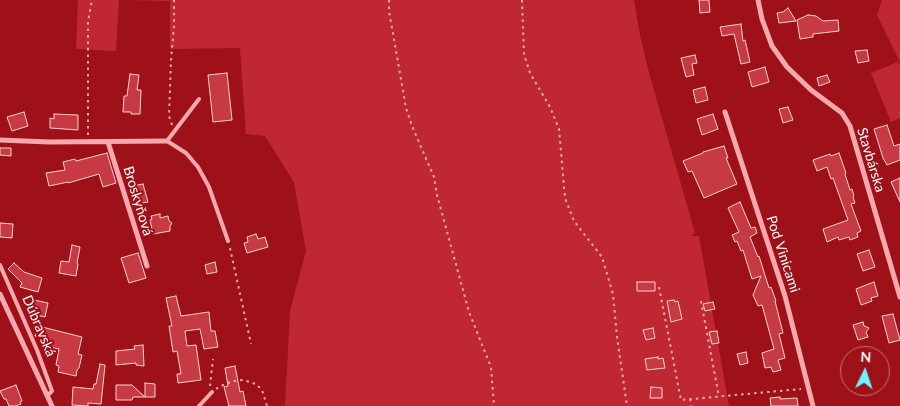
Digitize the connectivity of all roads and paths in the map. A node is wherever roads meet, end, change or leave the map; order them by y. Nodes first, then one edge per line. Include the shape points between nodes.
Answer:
1 (92, 0) edge
2 (174, 0) edge
3 (389, 0) edge
4 (522, 0) edge
5 (758, 0) edge
6 (199, 100) dead end
7 (725, 112) dead end
8 (174, 132) junction
9 (0, 140) edge
10 (167, 141) junction
11 (88, 142) junction
12 (108, 142) junction
13 (228, 241) joint
14 (0, 265) edge
15 (147, 266) dead end
16 (659, 287) dead end
17 (0, 294) edge
18 (900, 297) edge
19 (701, 301) dead end
20 (251, 344) dead end
21 (213, 359) dead end
22 (809, 388) junction
23 (212, 392) junction
24 (47, 396) junction
25 (719, 397) junction
26 (690, 400) junction
27 (52, 406) edge
28 (200, 406) edge
29 (267, 406) edge
30 (494, 406) edge
31 (627, 406) edge
32 (691, 406) edge
33 (813, 406) edge

1 - 11 path via 88,22
2 - 8 path via 169,116
3 - 30 path via 406,108 434,177 469,312 491,367
4 - 31 path via 524,54 558,129 565,198 574,221 602,257 613,294
5 - 18 street, Stavbárska via 772,46 787,67 842,113 850,126
6 - 8 lane
7 - 22 street, Pod Vinicami via 785,296
8 - 10 lane
9 - 11 street
10 - 12 street
10 - 13 lane via 186,153 198,167 209,187
11 - 12 street
12 - 15 street, Broskyňová
13 - 20 path
14 - 24 lane, Dúbravská via 52,391
16 - 26 path via 681,400
17 - 24 street, Dúbravská
19 - 25 path
21 - 23 path
22 - 25 path
22 - 33 street, Pod Vinicami
23 - 28 lane
23 - 29 path via 233,381 243,380 256,384 262,390
24 - 27 street, Dúbravská
25 - 26 path
26 - 32 path

